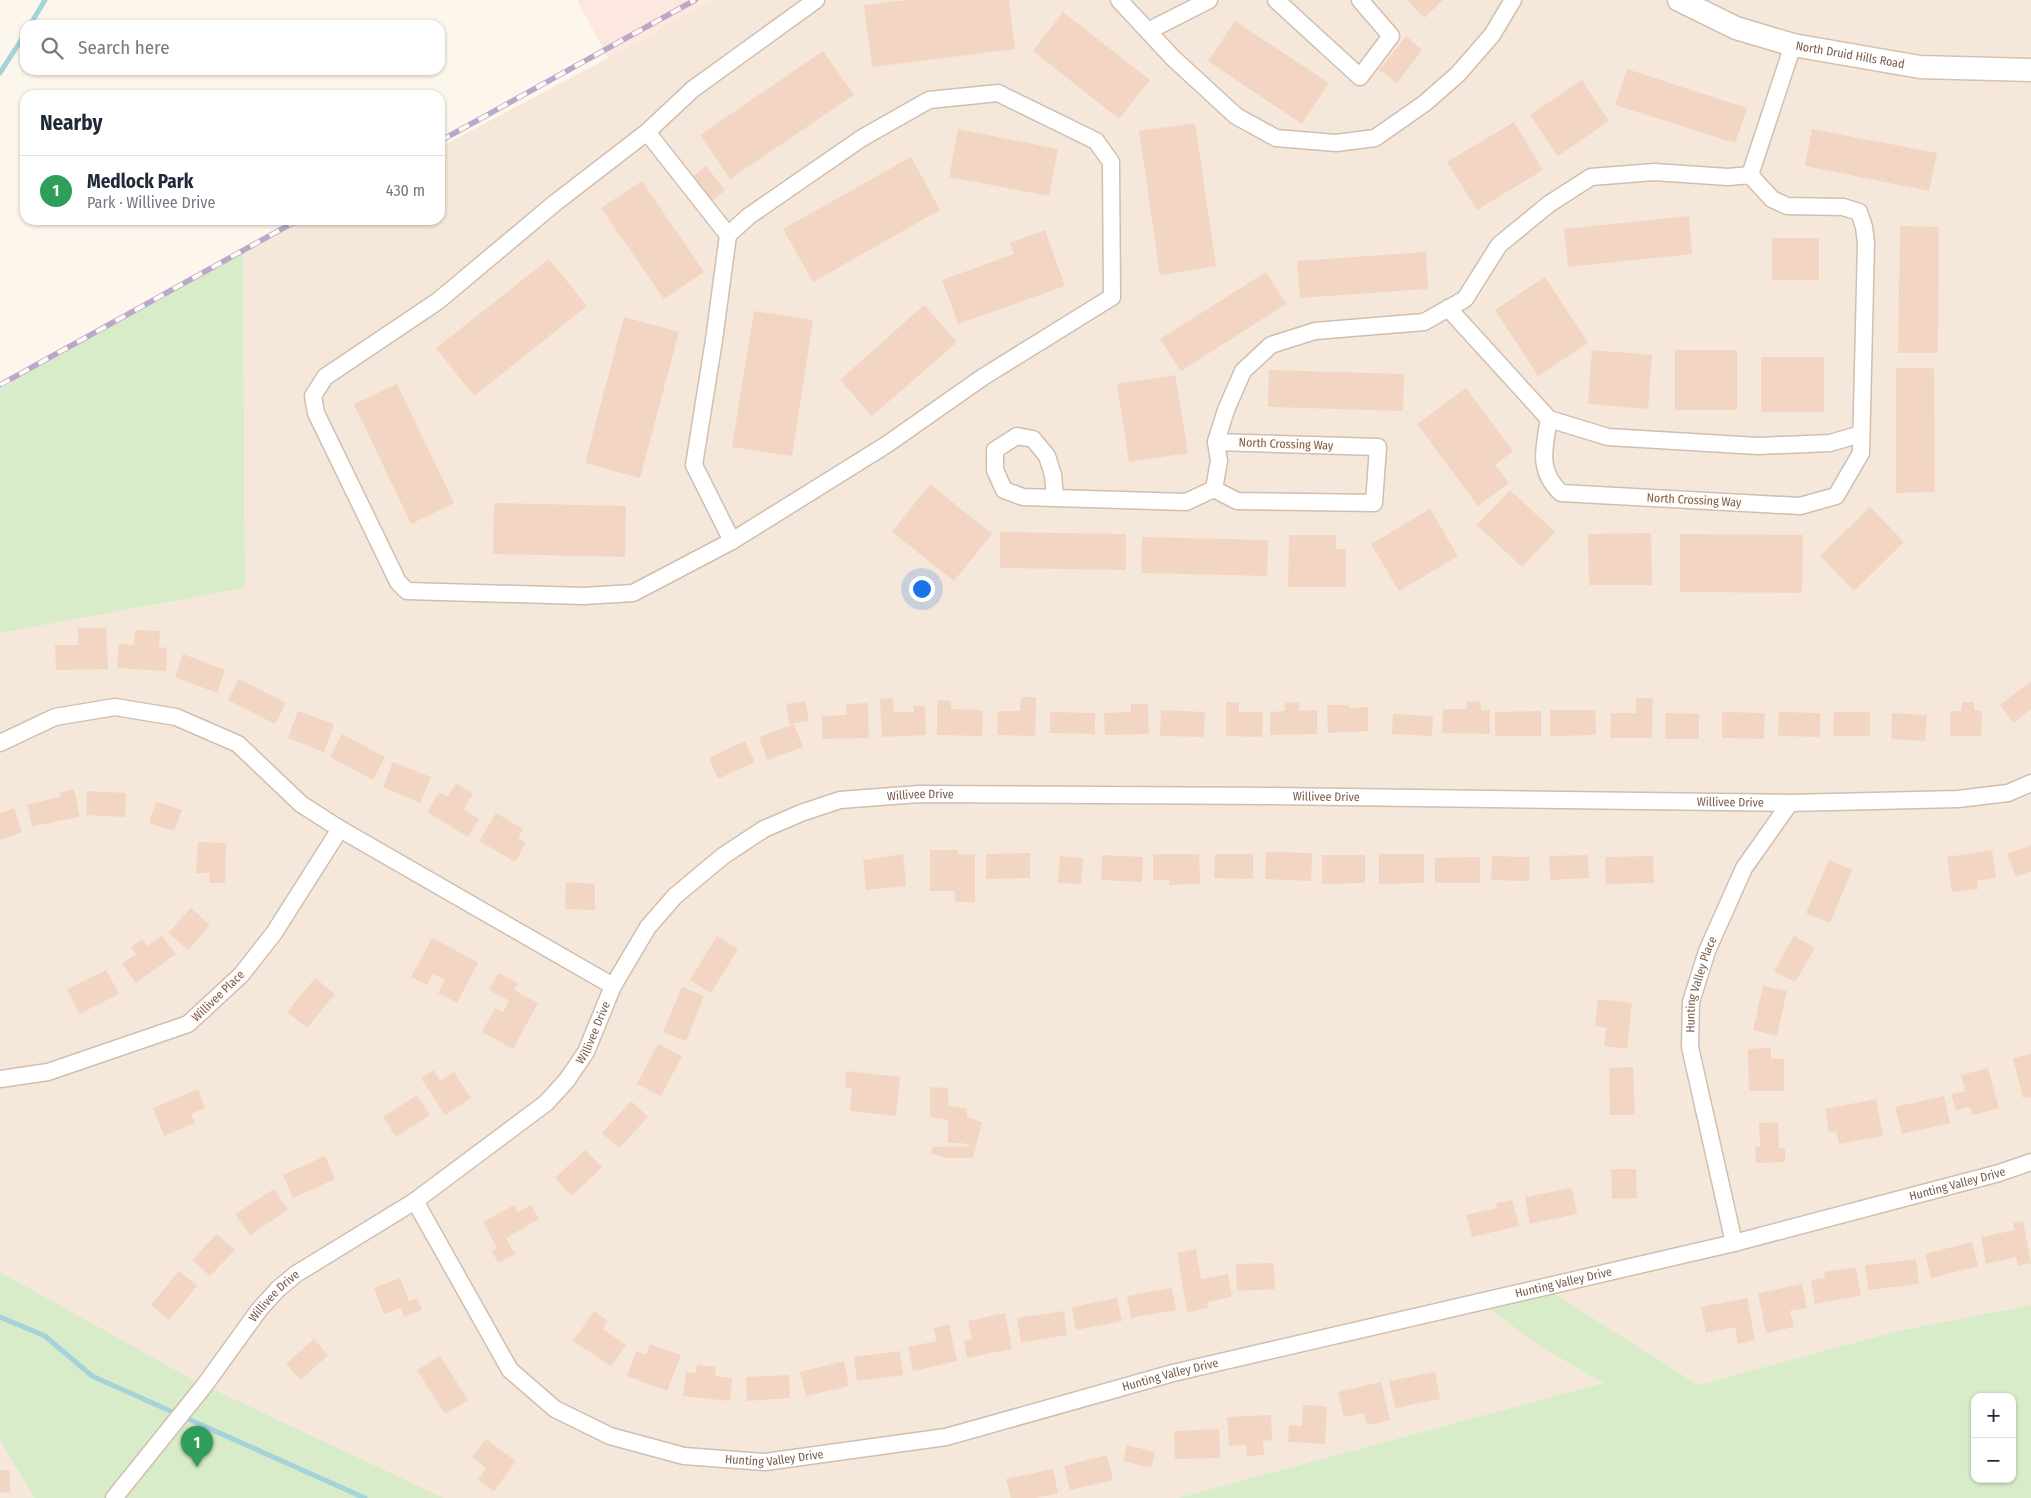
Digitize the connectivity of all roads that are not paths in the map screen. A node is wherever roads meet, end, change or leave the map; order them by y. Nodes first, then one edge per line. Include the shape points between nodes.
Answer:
1 (816, 0) edge
2 (1119, 0) edge
3 (1209, 0) edge
4 (1276, 0) edge
5 (1360, 0) edge
6 (1513, 0) edge
7 (1679, 0) edge
8 (1148, 30) junction
9 (1792, 44) junction
10 (2031, 70) edge
11 (647, 132) junction
12 (1750, 175) junction
13 (728, 235) junction
14 (1448, 308) junction
15 (1549, 420) junction
16 (1861, 434) junction
17 (1216, 442) junction
18 (1214, 490) junction
19 (1055, 498) dead end
20 (732, 541) junction
21 (0, 743) edge
22 (2031, 783) edge
23 (1790, 803) junction
24 (340, 829) junction
25 (613, 986) junction
26 (0, 1078) edge
27 (2031, 1162) edge
28 (414, 1201) junction
29 (1734, 1242) junction
30 (114, 1498) edge

1 - 11 street via 693,90
2 - 8 street
3 - 8 street
4 - 5 street via 1360,78 1391,36
6 - 8 street via 1492,35 1458,74 1424,103 1375,138 1336,143 1276,138 1236,116 1173,58
7 - 9 main road, North Druid Hills Road via 1736,28
9 - 10 main road, North Druid Hills Road via 1920,67
9 - 12 street
11 - 13 street
11 - 20 street via 438,300 326,377 313,396 316,413 398,582 407,592 584,596 633,593
12 - 14 street via 1728,177 1654,172 1591,177 1549,204 1499,245 1465,299
12 - 16 street, North Crossing Way via 1772,199 1787,206 1843,207 1859,212 1866,242
13 - 20 street via 694,465
13 - 20 street via 749,216 862,138 929,100 998,93 1096,141 1111,162 1112,297 982,377 886,444
14 - 15 street
14 - 17 street via 1424,322 1315,331 1271,344 1243,371
15 - 16 street via 1608,437 1758,446 1830,442
15 - 16 street, North Crossing Way via 1543,458 1551,483 1561,493 1800,506 1836,496 1861,453
17 - 18 street via 1219,462
17 - 18 street, North Crossing Way via 1378,448 1374,503 1237,501
18 - 19 street via 1186,502
21 - 24 street via 55,717 115,707 176,716 238,744 301,804
22 - 23 street, Willivee Drive via 2008,793 1958,799
23 - 25 street, Willivee Drive via 919,794 840,800 764,829 723,856 675,896 648,927
23 - 29 street, Hunting Valley Place via 1744,868 1707,951 1691,1002 1690,1047
24 - 25 street
24 - 26 street, Willivee Place via 274,933 240,975 188,1024 48,1072
25 - 28 street, Willivee Drive via 586,1052 546,1104
27 - 29 street, Hunting Valley Drive
28 - 29 street, Hunting Valley Drive via 510,1370 555,1409 610,1436 684,1456 766,1462 946,1437 1173,1373
28 - 30 street, Willivee Drive via 296,1274 278,1289

